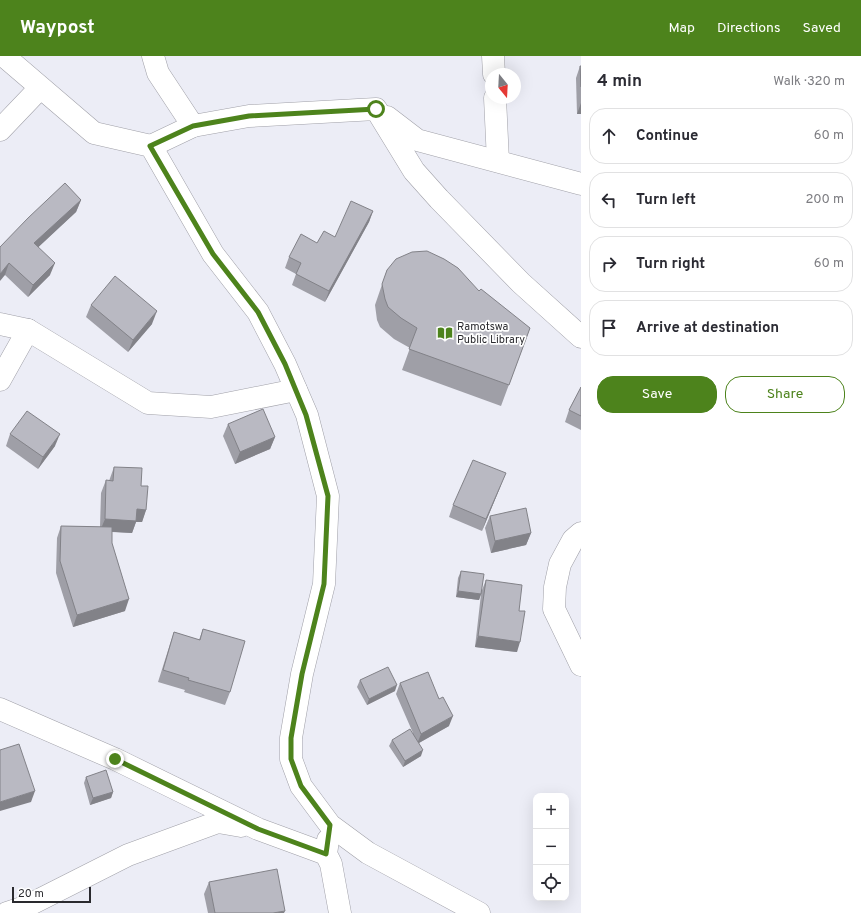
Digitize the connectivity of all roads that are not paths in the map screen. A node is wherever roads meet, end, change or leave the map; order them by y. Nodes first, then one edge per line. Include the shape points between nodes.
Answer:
1 (4, 56) edge
2 (153, 56) edge
3 (493, 56) edge
4 (494, 68) edge
5 (40, 88) junction
6 (495, 104) edge
7 (376, 109) junction
8 (193, 126) junction
9 (0, 130) edge
10 (150, 146) junction
11 (498, 161) junction
12 (581, 184) edge
13 (0, 324) edge
14 (28, 330) junction
15 (581, 337) edge
16 (0, 380) edge
17 (296, 390) junction
18 (581, 533) edge
19 (581, 665) edge
20 (0, 709) edge
21 (330, 825) junction
22 (258, 829) junction
23 (326, 854) junction
24 (7, 913) edge
25 (340, 913) edge
26 (478, 913) edge

1 - 5 street
2 - 8 street via 158,73
3 - 4 street
5 - 9 street
5 - 10 street via 94,133
6 - 11 street
7 - 8 street via 249,116
7 - 11 street via 417,140
7 - 15 street via 414,171 439,199 521,283
8 - 10 street
10 - 17 street via 213,254 258,312
11 - 12 street
13 - 14 street
14 - 16 street
14 - 17 street via 148,403 211,407
17 - 21 street via 306,415 328,496 324,584 302,674 291,738 291,759 301,786
18 - 19 street via 573,540 560,564 554,609
20 - 22 street via 115,759
21 - 23 street
21 - 26 street via 368,853
22 - 23 street
22 - 24 street via 218,822 128,855
23 - 25 street via 331,864

